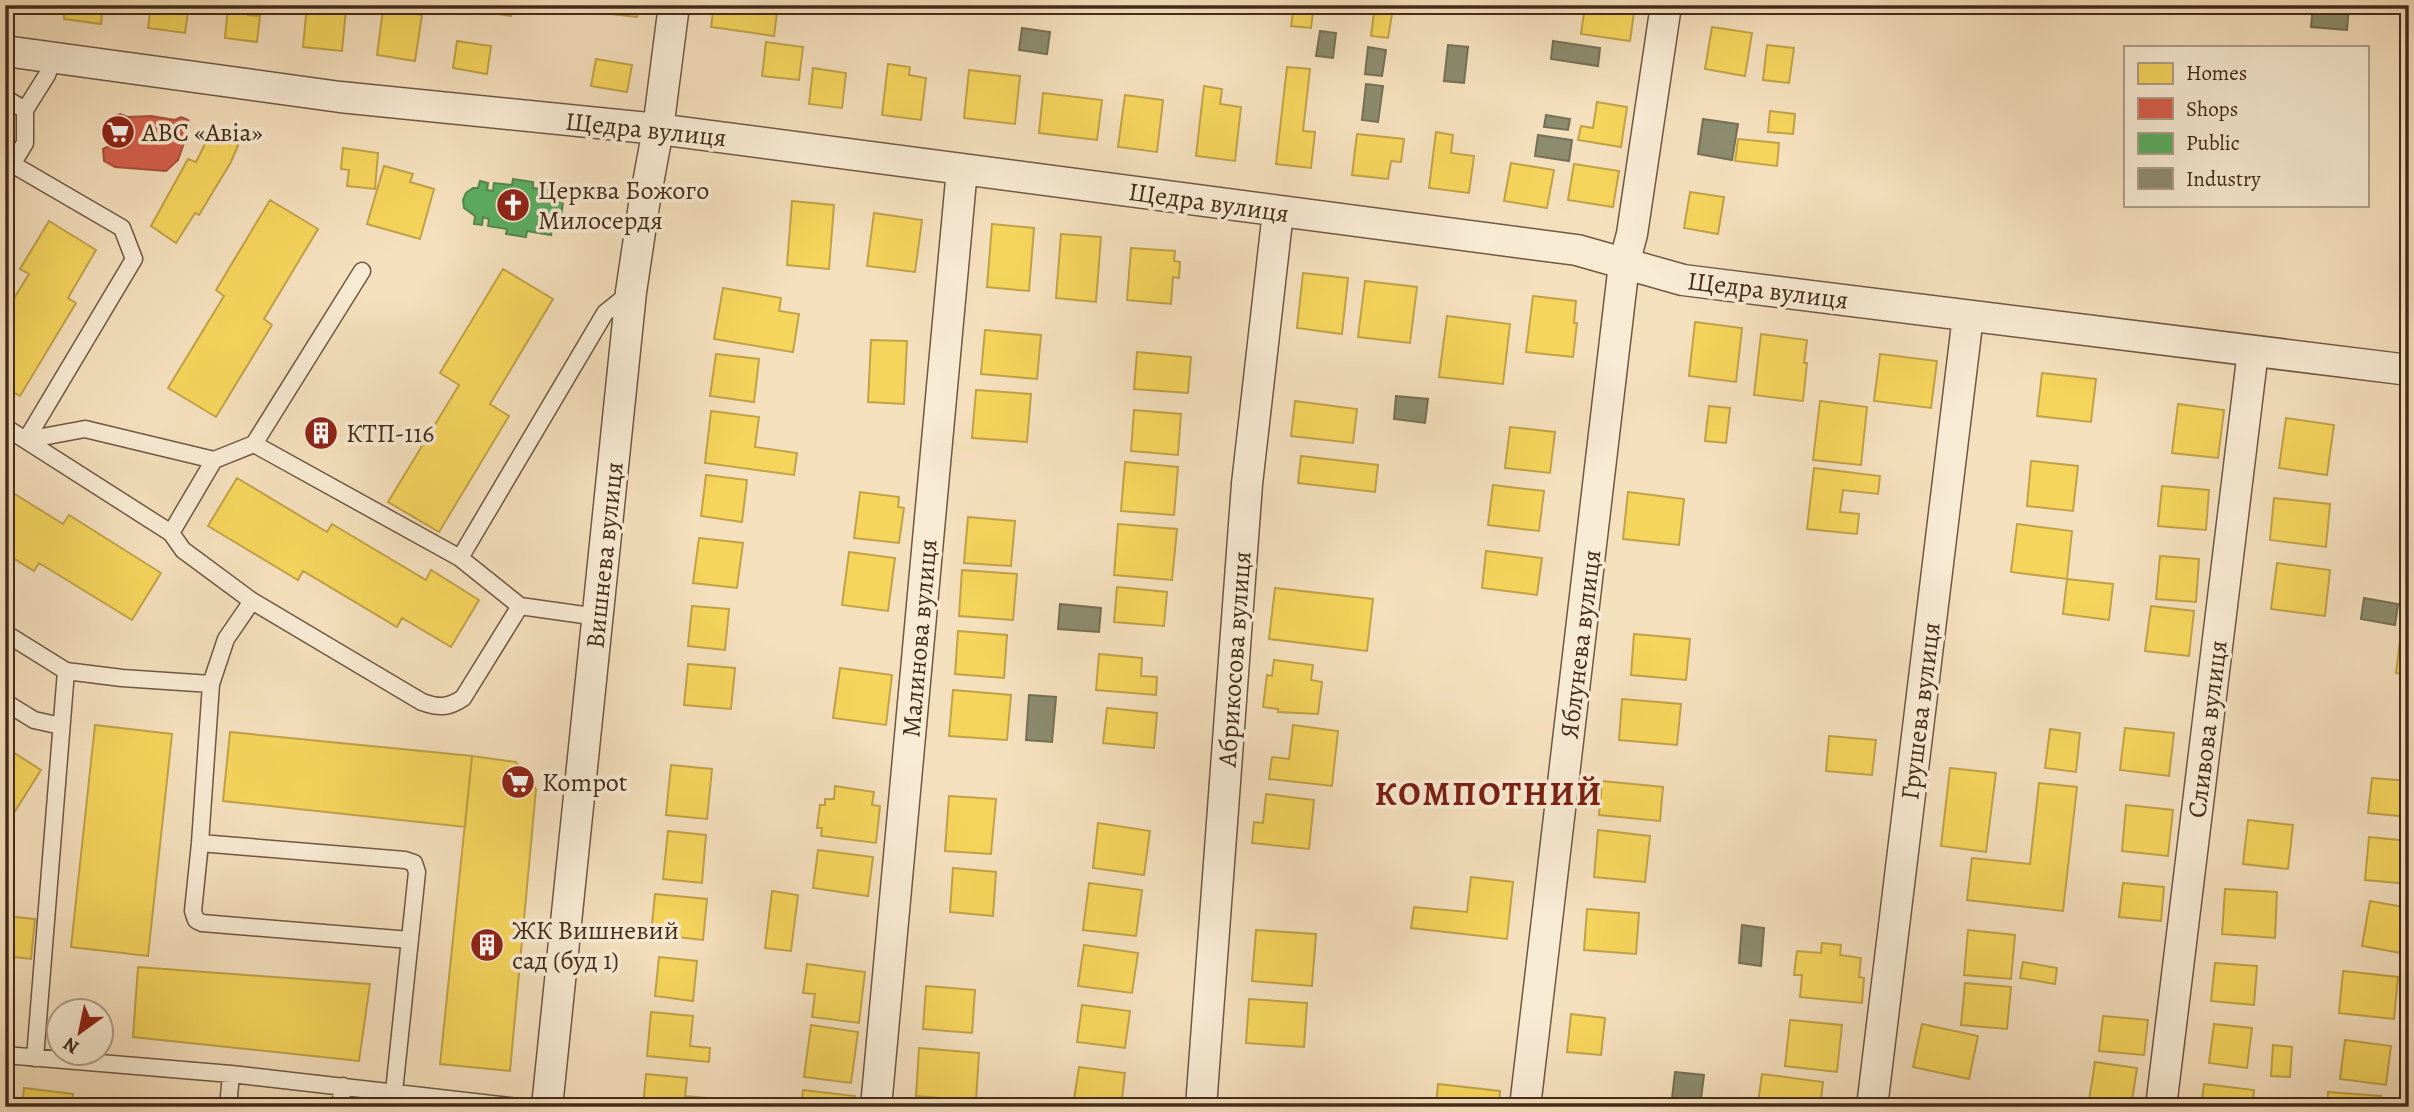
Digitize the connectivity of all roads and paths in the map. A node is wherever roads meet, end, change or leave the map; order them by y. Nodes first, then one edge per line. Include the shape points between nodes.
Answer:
1 (674, 5) edge
2 (1666, 5) edge
3 (5, 51) edge
4 (53, 59) junction
5 (5, 98) edge
6 (25, 110) junction
7 (658, 129) junction
8 (962, 169) junction
9 (9, 170) edge
10 (1278, 212) junction
11 (1624, 264) junction
12 (362, 271) dead end
13 (631, 292) junction
14 (1968, 316) junction
15 (2253, 351) junction
16 (2409, 370) edge
17 (5, 427) edge
18 (26, 440) junction
19 (254, 444) junction
20 (214, 460) junction
21 (171, 533) junction
22 (460, 558) junction
23 (252, 601) junction
24 (520, 606) junction
25 (598, 617) junction
26 (5, 632) edge
27 (66, 670) junction
28 (211, 684) junction
29 (5, 702) edge
30 (61, 726) junction
31 (200, 843) junction
32 (410, 940) junction
33 (5, 1055) edge
34 (35, 1058) junction
35 (231, 1074) junction
36 (343, 1086) junction
37 (394, 1092) junction
38 (414, 1100) edge
39 (228, 1107) edge
40 (340, 1107) edge
41 (519, 1107) edge
42 (547, 1107) edge
43 (876, 1107) edge
44 (1201, 1107) edge
45 (1525, 1107) edge
46 (1872, 1107) edge
47 (2161, 1107) edge

1 - 7 street, Вишнева вулиця
2 - 11 street, Яблунева вулиця
3 - 4 street, Щедра вулиця
4 - 6 lane
4 - 7 street, Щедра вулиця via 340,97
5 - 6 lane
6 - 9 lane via 25,143
7 - 8 street, Щедра вулиця
7 - 13 street, Вишнева вулиця
8 - 10 street, Щедра вулиця
8 - 43 street, Малинова вулиця
9 - 18 lane via 122,228 134,259
10 - 11 street, Щедра вулиця via 1577,250
10 - 44 street, Абрикосова вулиця via 1247,484
11 - 14 street, Щедра вулиця via 1683,280
11 - 45 street, Яблунева вулиця
12 - 19 lane
13 - 22 lane via 605,313
13 - 25 street, Вишнева вулиця
14 - 15 street, Щедра вулиця
14 - 46 street, Грушева вулиця
15 - 16 street, Щедра вулиця
15 - 47 street, Сливова вулиця
17 - 18 lane
18 - 20 lane via 85,429
18 - 21 lane
19 - 20 lane
19 - 22 lane
20 - 21 lane
21 - 23 lane via 183,550
22 - 24 lane
23 - 24 lane via 438,708 463,698
23 - 28 lane via 226,639
24 - 25 lane
25 - 42 street, Вишнева вулиця
26 - 27 lane
27 - 28 lane
27 - 30 lane
28 - 31 lane
29 - 30 lane via 34,720
30 - 34 lane
31 - 32 lane via 414,863
31 - 32 lane via 193,911 202,923
32 - 37 lane
33 - 34 lane
34 - 35 lane
35 - 36 lane
35 - 39 lane
36 - 37 lane
36 - 40 lane
37 - 38 lane
38 - 41 lane

